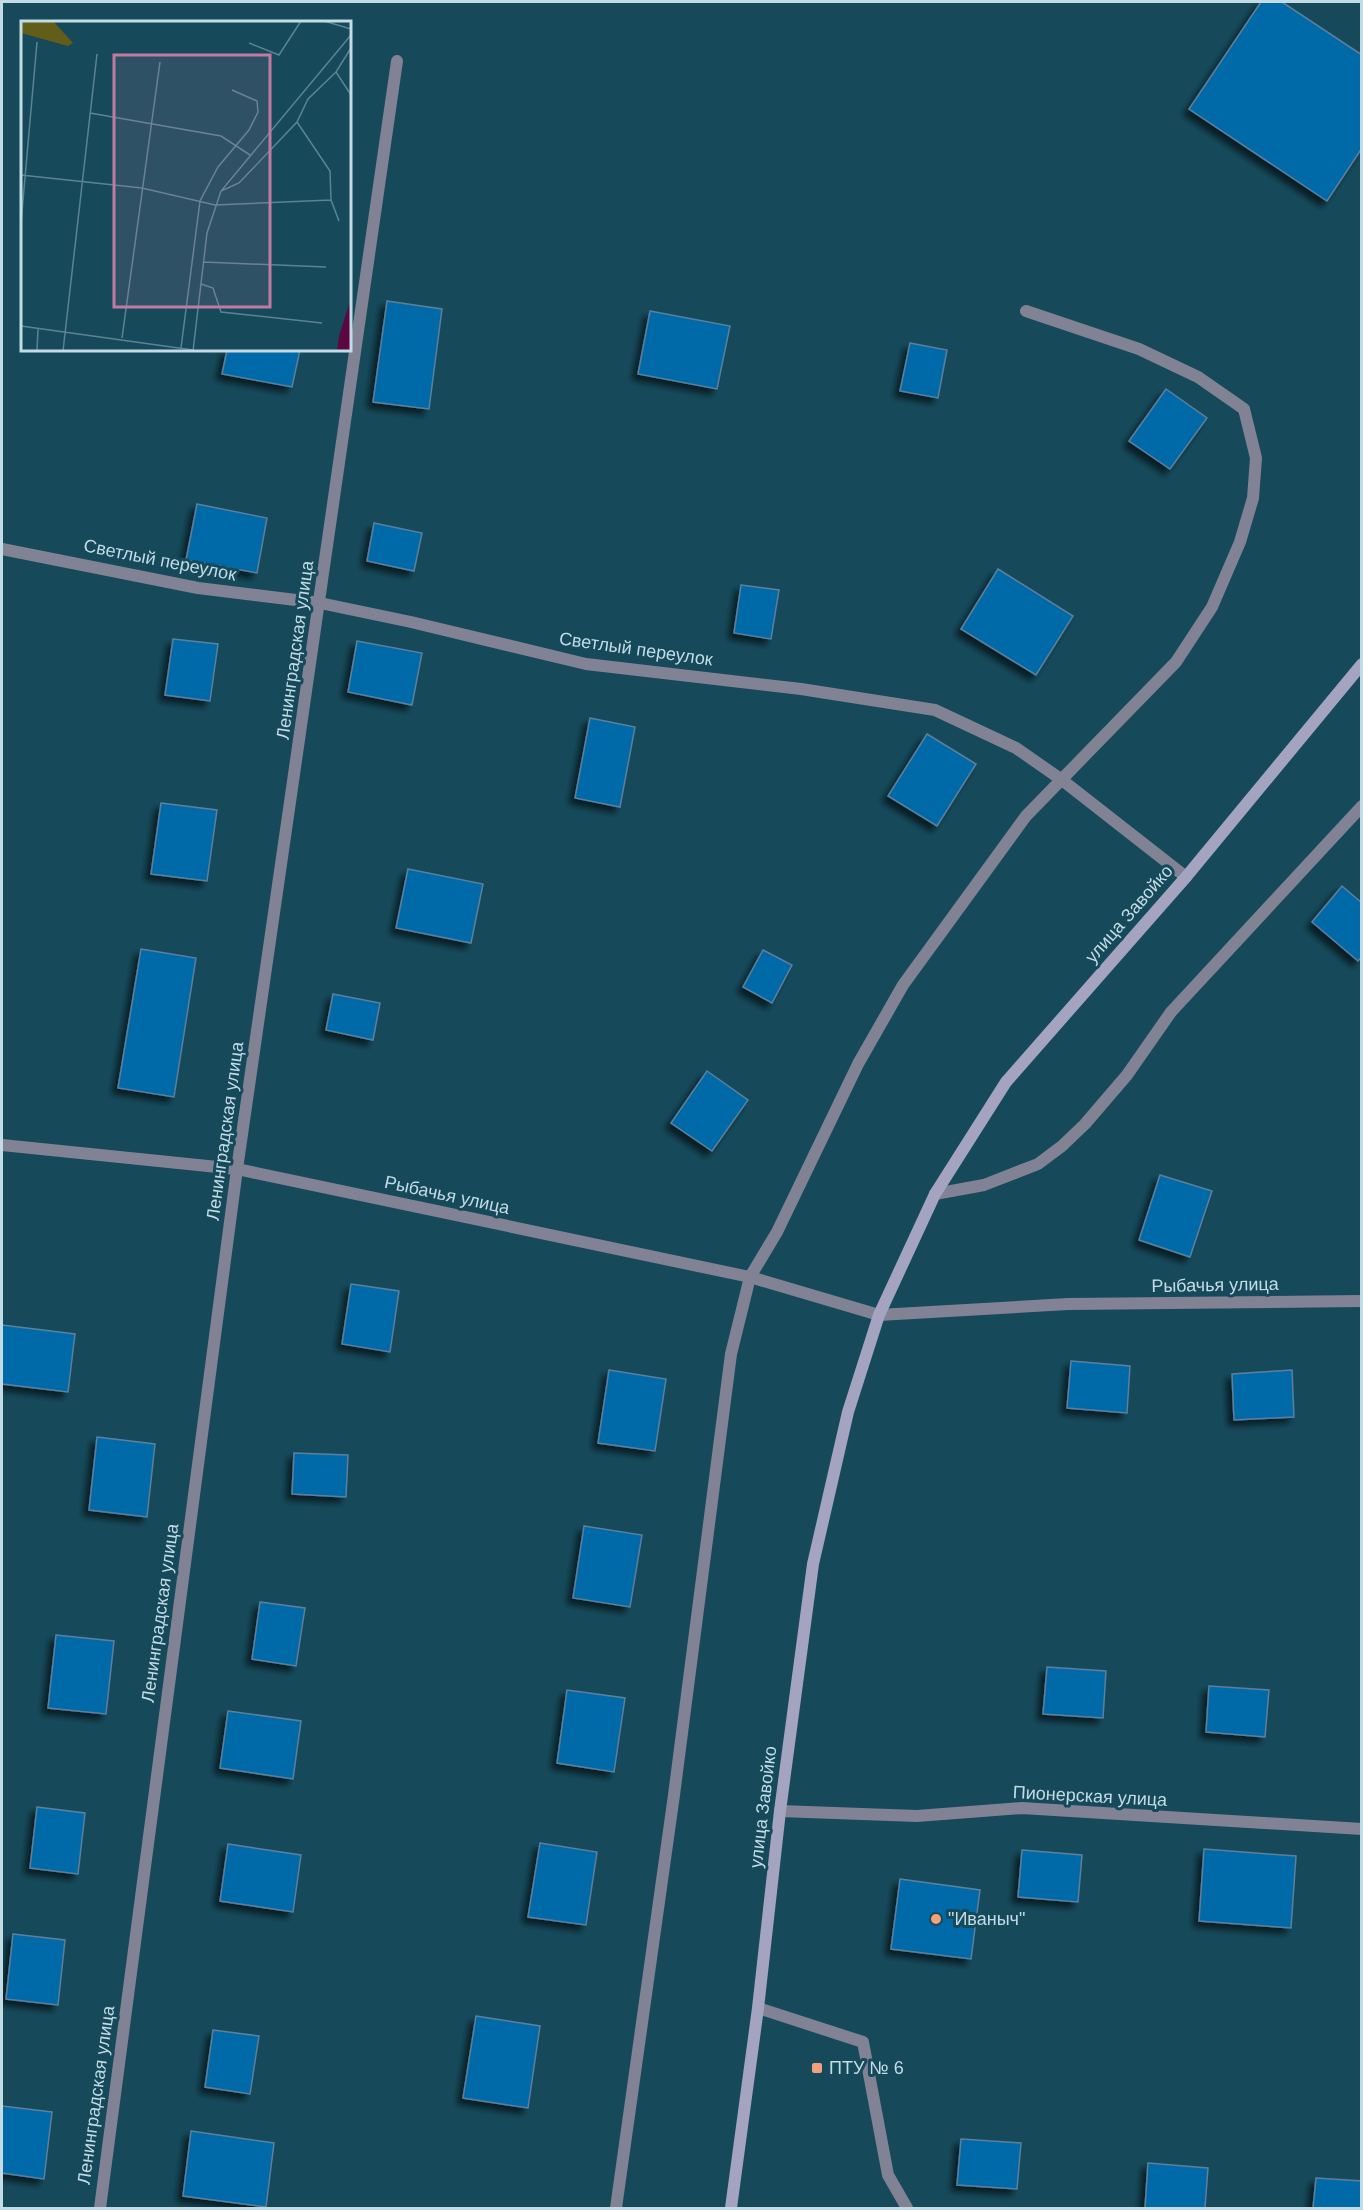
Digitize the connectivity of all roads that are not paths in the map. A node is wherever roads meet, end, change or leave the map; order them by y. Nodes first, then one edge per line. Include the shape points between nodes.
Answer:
1 (397, 61) dead end
2 (1026, 311) dead end
3 (2, 549) edge
4 (320, 603) junction
5 (1362, 664) edge
6 (1062, 780) junction
7 (1362, 806) edge
8 (1186, 877) junction
9 (2, 1145) edge
10 (237, 1169) junction
11 (935, 1194) junction
12 (750, 1277) junction
13 (1362, 1301) edge
14 (879, 1314) junction
15 (780, 1811) junction
16 (1362, 1829) edge
17 (758, 2008) junction
18 (100, 2208) edge
19 (616, 2208) edge
20 (731, 2208) edge
21 (907, 2208) edge

1 - 4 street, Ленинградская улица
2 - 6 street via 1139,348 1198,377 1244,410 1256,458 1253,498 1212,607 1176,662
3 - 4 street, Светлый переулок via 198,588
4 - 6 street, Светлый переулок via 586,664 801,689 935,710 1016,748
4 - 10 street, Ленинградская улица
5 - 8 main road, улица Завойко
6 - 8 street, Светлый переулок
6 - 12 street via 1026,816 903,985 858,1064 777,1232
7 - 11 street via 1171,1012 1127,1075 1062,1146 1038,1164 984,1185
8 - 11 main road, улица Завойко via 1006,1082
9 - 10 street, Рыбачья улица
10 - 12 street, Рыбачья улица
10 - 18 street, Ленинградская улица
11 - 14 main road, улица Завойко
12 - 14 street, Рыбачья улица
12 - 19 street via 731,1354
13 - 14 street, Рыбачья улица via 1068,1304
14 - 15 main road, улица Завойко via 848,1412 813,1564
15 - 16 street, Пионерская улица via 917,1816 1022,1808
15 - 17 main road, улица Завойко
17 - 20 main road, улица Завойко
17 - 21 street via 862,2042 888,2175

